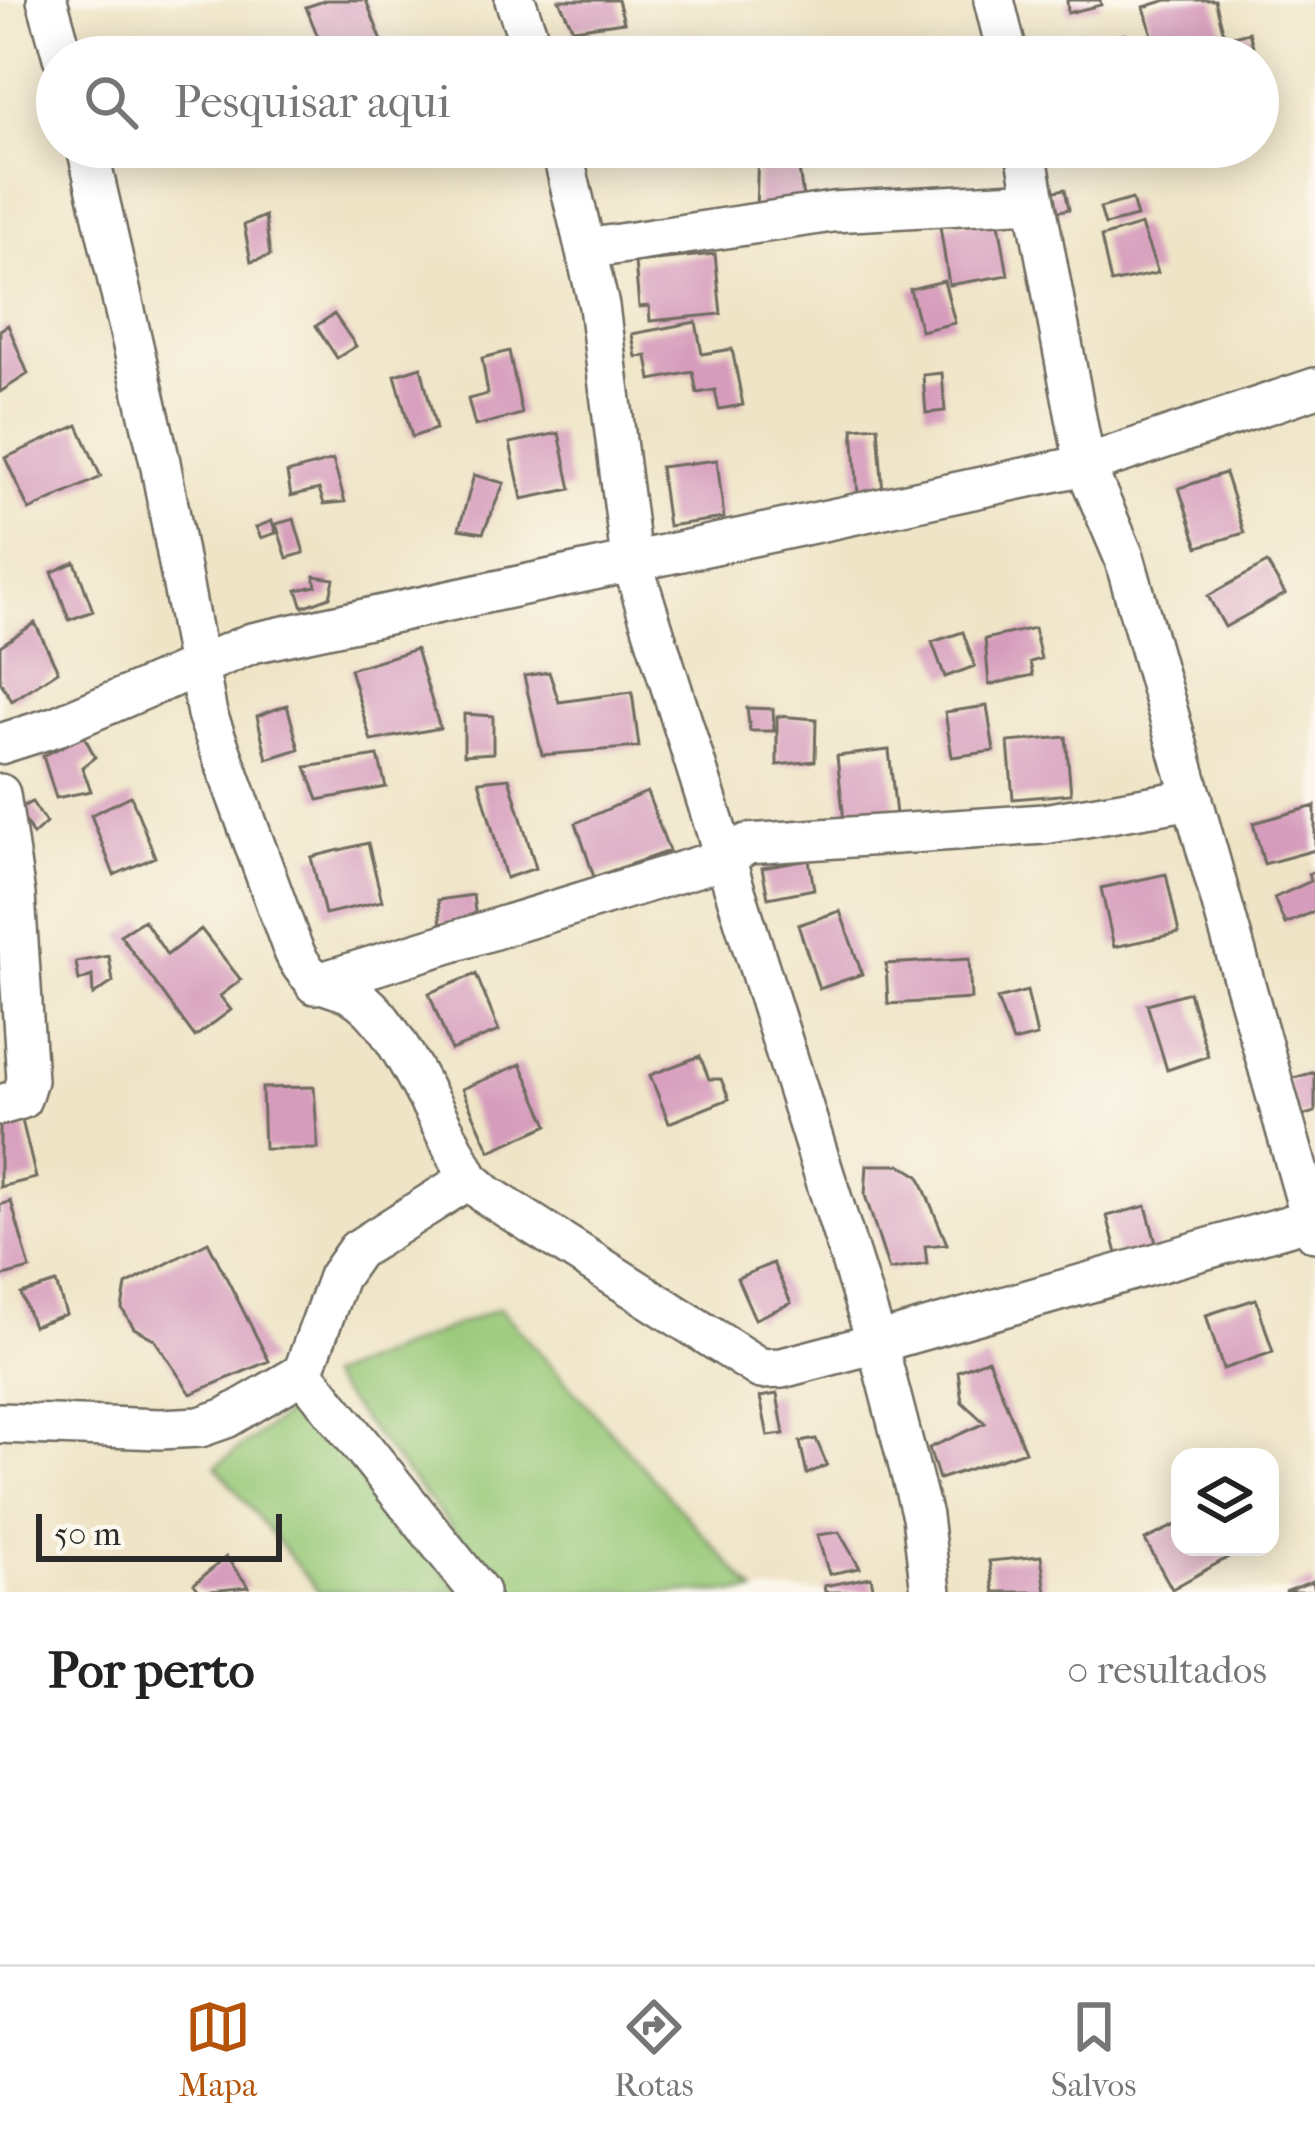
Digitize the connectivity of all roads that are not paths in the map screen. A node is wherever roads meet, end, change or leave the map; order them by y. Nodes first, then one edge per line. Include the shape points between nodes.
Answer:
1 (47, 0) edge
2 (515, 0) edge
3 (994, 0) edge
4 (57, 36) edge
5 (528, 36) edge
6 (1002, 36) edge
7 (93, 168) edge
8 (567, 168) edge
9 (1029, 168) edge
10 (1036, 201) junction
11 (586, 249) junction
12 (1315, 388) edge
13 (1085, 465) junction
14 (631, 559) junction
15 (199, 663) junction
16 (0, 744) edge
17 (0, 794) edge
18 (1193, 799) junction
19 (726, 858) junction
20 (315, 984) junction
21 (0, 1106) edge
22 (469, 1179) junction
23 (1314, 1223) edge
24 (877, 1342) junction
25 (303, 1373) junction
26 (0, 1423) edge
27 (478, 1592) edge
28 (932, 1592) edge

1 - 4 street
2 - 5 street
3 - 6 street
7 - 15 street
8 - 11 street
9 - 10 street
10 - 11 street via 832,212
10 - 13 street
11 - 14 street
12 - 13 street
13 - 14 street
13 - 18 street via 1124,556
14 - 15 street via 252,643
14 - 19 street
15 - 16 street
15 - 20 street via 206,714 302,972
17 - 21 street via 27,1080 21,1100
18 - 19 street via 996,829 770,839
18 - 23 street
19 - 20 street
19 - 24 street
20 - 22 street via 370,1007
22 - 24 street via 760,1369
22 - 25 street via 357,1250 338,1277
23 - 24 street
24 - 28 street via 922,1516
25 - 26 street via 200,1427
25 - 27 street

